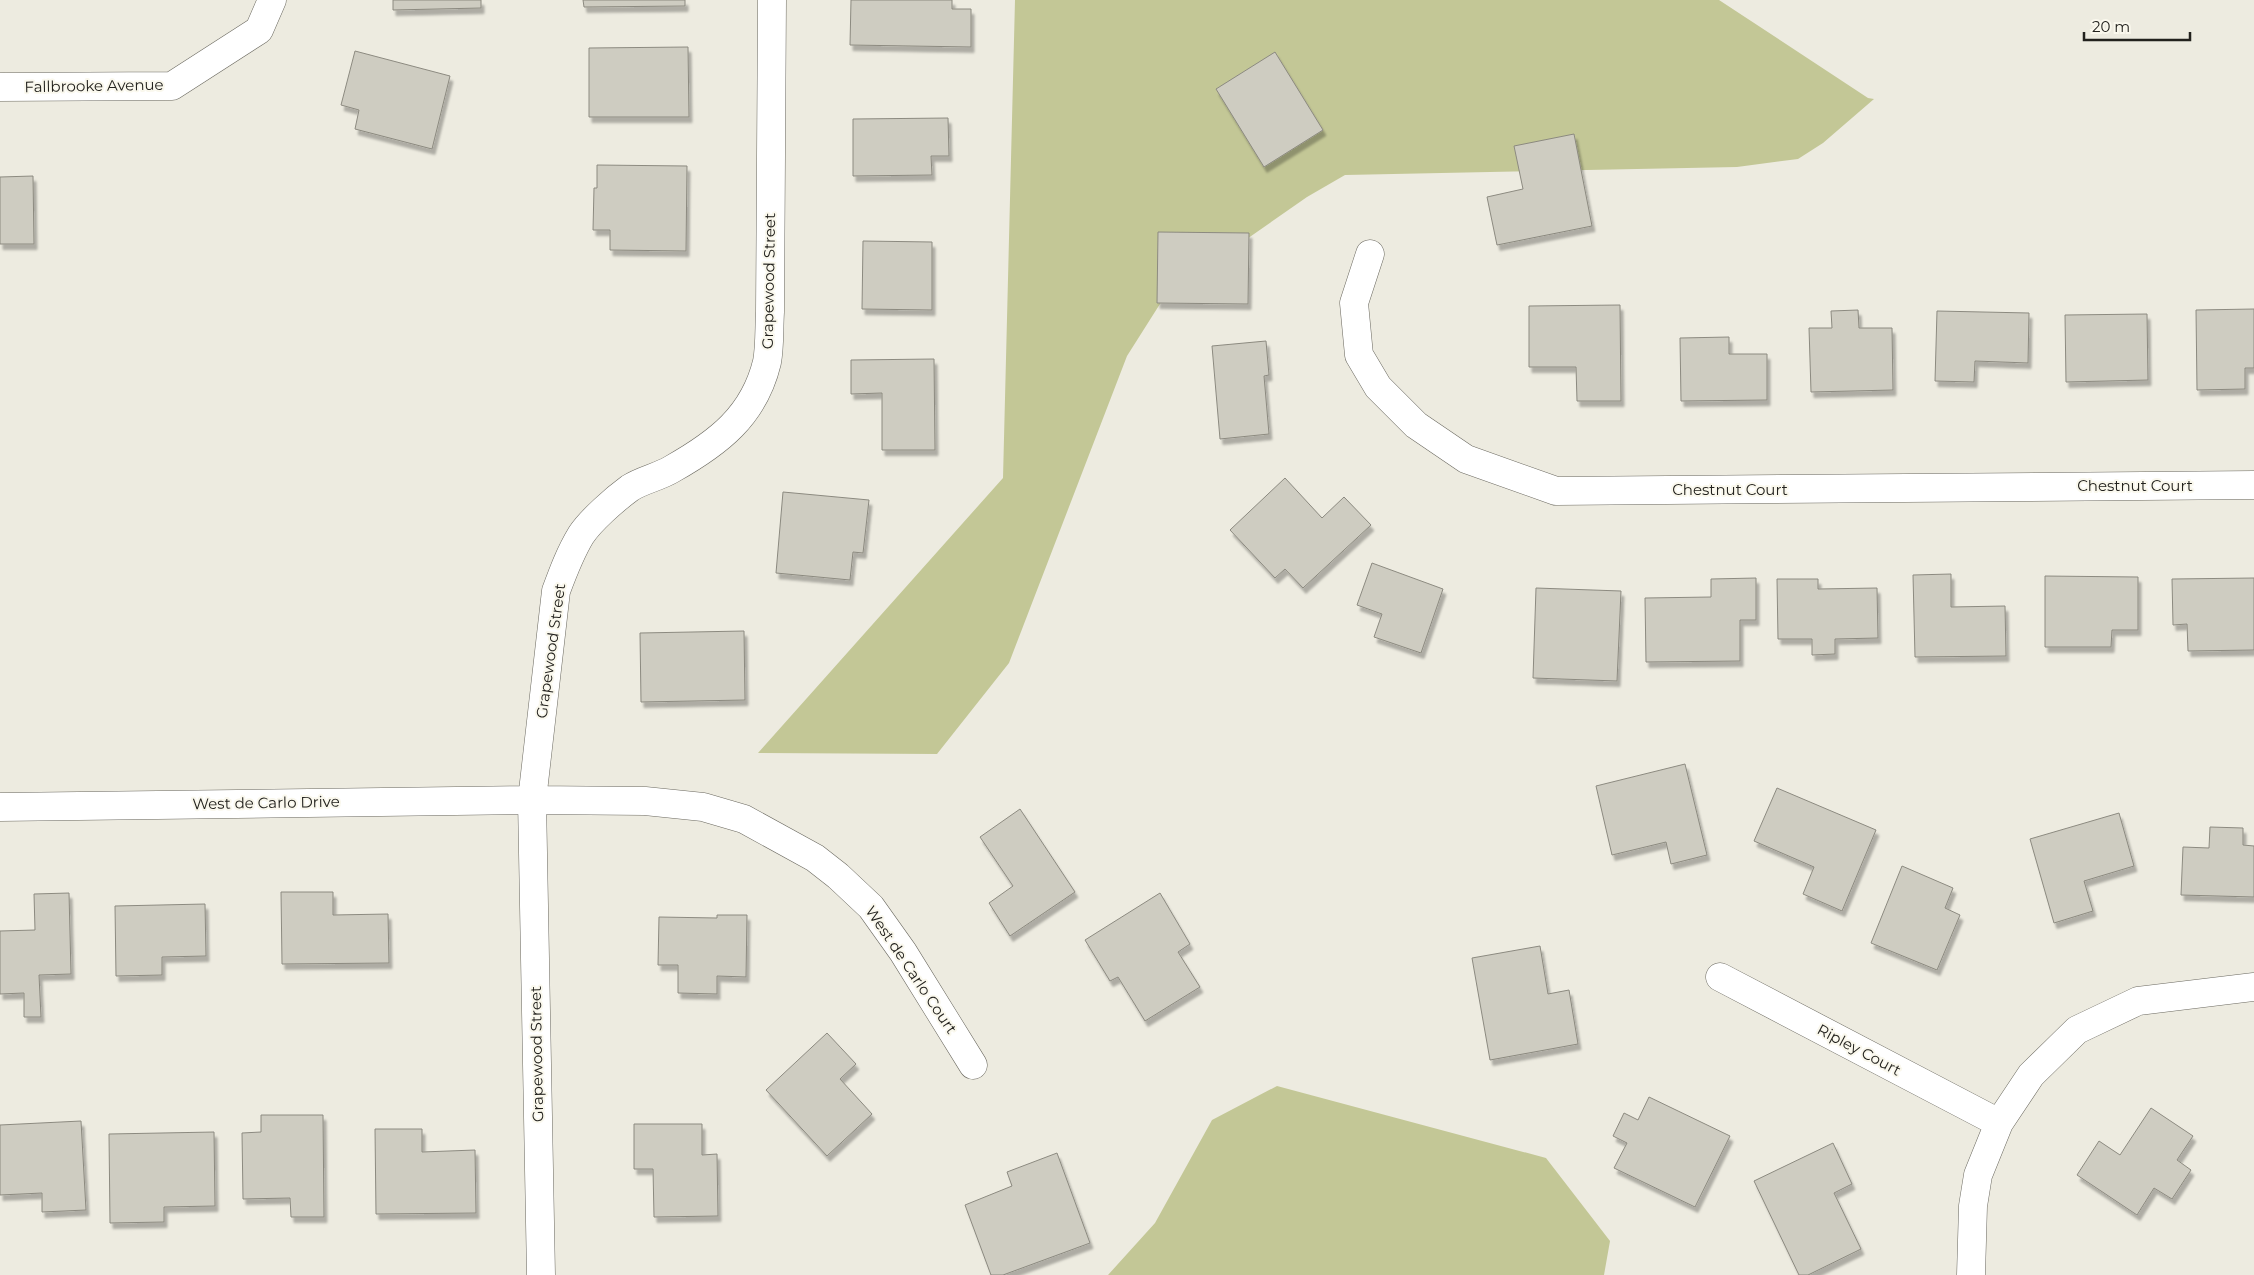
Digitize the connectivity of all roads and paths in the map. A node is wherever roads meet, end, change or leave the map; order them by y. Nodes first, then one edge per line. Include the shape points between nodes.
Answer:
1 (272, 0) edge
2 (772, 0) edge
3 (0, 87) edge
4 (1370, 254) dead end
5 (2254, 485) edge
6 (532, 800) junction
7 (0, 807) edge
8 (1720, 977) dead end
9 (2254, 987) edge
10 (973, 1065) dead end
11 (1999, 1123) junction
12 (541, 1275) edge
13 (1971, 1275) edge

1 - 3 street, Fallbrooke Avenue via 260,30 172,86
2 - 6 street, Grapewood Street via 767,361 747,409 727,433 697,455 632,487 582,534 568,559 556,591
4 - 5 street, Chestnut Court via 1354,303 1359,355 1378,387 1416,425 1466,459 1556,491
6 - 7 street, West de Carlo Drive
6 - 10 street, West de Carlo Court via 645,801 703,808 744,820 815,858 871,907
6 - 12 street, Grapewood Street
8 - 11 street, Ripley Court
9 - 11 street via 2138,1001 2077,1030 2031,1074
11 - 13 street via 1978,1175 1973,1206

